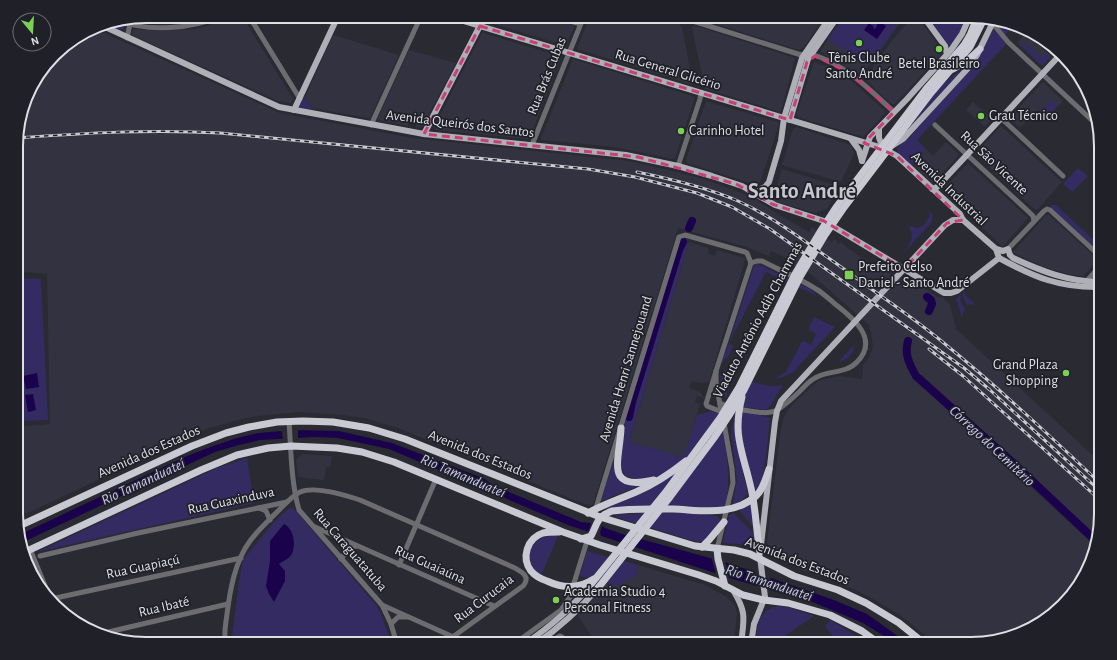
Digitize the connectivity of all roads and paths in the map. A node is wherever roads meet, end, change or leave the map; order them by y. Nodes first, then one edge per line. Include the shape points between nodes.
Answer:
1 (136, 23) edge
2 (200, 23) edge
3 (253, 23) edge
4 (335, 23) edge
5 (418, 23) edge
6 (470, 23) edge
7 (482, 23) edge
8 (577, 23) edge
9 (700, 23) edge
10 (826, 23) edge
11 (833, 23) edge
12 (928, 23) edge
13 (967, 23) edge
14 (975, 23) edge
15 (131, 24) edge
16 (580, 24) joint
17 (982, 24) edge
18 (992, 25) edge
19 (995, 25) edge
20 (480, 26) junction
21 (108, 29) edge
22 (127, 38) junction
23 (980, 49) junction
24 (569, 52) junction
25 (948, 54) junction
26 (804, 55) junction
27 (811, 55) junction
28 (1057, 58) edge
29 (946, 70) junction
30 (1042, 74) junction
31 (701, 93) junction
32 (300, 99) junction
33 (294, 110) junction
34 (894, 112) junction
35 (1001, 118) junction
36 (787, 119) junction
37 (1091, 120) edge
38 (371, 125) junction
39 (935, 125) dead end
40 (879, 129) junction
41 (424, 134) junction
42 (851, 139) junction
43 (867, 144) junction
44 (532, 145) junction
45 (883, 148) junction
46 (967, 155) junction
47 (678, 166) junction
48 (1063, 176) dead end
49 (932, 189) junction
50 (754, 192) junction
51 (963, 220) junction
52 (1034, 221) junction
53 (996, 249) junction
54 (1008, 249) junction
55 (1094, 251) edge
56 (999, 258) junction
57 (1013, 258) junction
58 (751, 264) junction
59 (1094, 273) edge
60 (1087, 281) junction
61 (1094, 282) edge
62 (1083, 287) junction
63 (1094, 287) edge
64 (716, 371) junction
65 (744, 390) junction
66 (720, 403) junction
67 (708, 406) junction
68 (730, 408) junction
69 (777, 411) junction
70 (722, 412) junction
71 (290, 424) junction
72 (621, 428) junction
73 (726, 437) junction
74 (290, 443) junction
75 (696, 453) junction
76 (769, 469) junction
77 (662, 478) junction
78 (436, 479) junction
79 (296, 494) junction
80 (753, 498) junction
81 (287, 502) junction
82 (258, 508) junction
83 (727, 510) junction
84 (595, 515) junction
85 (270, 520) junction
86 (724, 522) junction
87 (24, 524) edge
88 (416, 525) junction
89 (314, 526) junction
90 (563, 532) junction
91 (584, 540) junction
92 (357, 546) junction
93 (702, 547) junction
94 (717, 549) junction
95 (29, 551) edge
96 (40, 556) dead end
97 (760, 556) junction
98 (241, 558) junction
99 (341, 558) junction
100 (32, 560) edge
101 (399, 564) junction
102 (40, 575) edge
103 (599, 575) junction
104 (526, 579) joint
105 (574, 583) dead end
106 (595, 585) junction
107 (726, 586) junction
108 (733, 590) junction
109 (55, 597) edge
110 (570, 597) dead end
111 (764, 600) junction
112 (228, 604) junction
113 (382, 605) junction
114 (494, 606) junction
115 (411, 617) junction
116 (391, 624) junction
117 (110, 632) edge
118 (454, 636) joint
119 (225, 637) edge
120 (396, 637) edge
121 (524, 637) edge
122 (534, 637) edge
123 (545, 637) edge
124 (742, 637) edge
125 (752, 637) edge
126 (870, 637) edge
127 (916, 637) edge

1 - 2 street via 154,27
3 - 32 street
4 - 32 main road
5 - 38 street
6 - 20 main road, Rua General Glicério
7 - 20 main road
8 - 16 street
9 - 26 street
10 - 26 main road
11 - 27 main road
12 - 25 main road
13 - 25 main road
14 - 29 highway via 966,42
15 - 22 street
16 - 24 street, Rua Brás Cubas
17 - 29 highway via 970,48
18 - 23 main road
19 - 30 street via 1008,42
20 - 24 main road, Rua General Glicério
20 - 41 main road
21 - 22 main road, Avenida Queirós dos Santos
22 - 33 main road, Avenida Queirós dos Santos via 275,106
23 - 29 highway via 968,60
23 - 45 main road via 970,66 903,140
24 - 31 main road, Rua General Glicério
24 - 44 street, Rua Brás Cubas
25 - 34 main road
26 - 27 street
26 - 36 main road
27 - 34 street via 831,62 850,73
27 - 36 main road
28 - 30 main road
29 - 65 highway, Viaduto Antônio Adib Chammas via 842,209 821,242 800,277
29 - 75 highway, Viaduto Antônio Adib Chammas via 926,89 820,232 795,274 732,399
30 - 35 main road
30 - 37 street
31 - 36 main road, Rua General Glicério
31 - 47 street
32 - 33 main road
33 - 38 main road, Avenida Queirós dos Santos
34 - 40 main road
35 - 46 main road
35 - 48 street
36 - 42 main road, Rua General Glicério
36 - 50 main road via 769,182
38 - 41 main road, Avenida Queirós dos Santos
39 - 46 street, Rua São Vicente
40 - 43 main road via 870,136
40 - 45 main road via 879,140
41 - 44 main road, Avenida Queirós dos Santos
42 - 43 main road, Rua General Glicério
42 - 43 main road via 859,150 862,161
43 - 45 main road, Rua General Glicério
44 - 47 main road, Avenida Queirós dos Santos via 626,155
45 - 49 main road, Avenida Industrial via 897,156
46 - 49 main road via 937,187
46 - 52 street, Rua São Vicente via 1031,214
47 - 50 main road, Avenida Queirós dos Santos
49 - 51 main road, Avenida Industrial via 960,214
50 - 56 main road, Avenida Queirós dos Santos via 774,204 824,221 948,293 958,290
51 - 53 main road, Avenida Industrial
51 - 69 main road via 947,223 802,377 784,398
52 - 54 street
52 - 55 street via 1044,210 1050,210
53 - 54 main road
53 - 56 main road
54 - 57 main road
56 - 57 main road
56 - 62 main road via 1042,279
57 - 60 main road via 1052,274
58 - 64 street
58 - 69 street via 762,261 817,289 858,324 865,338 865,349 857,362 843,370 815,378
58 - 72 street, Avenida Henri Sannejouand via 745,252 685,235 679,237
59 - 60 street
60 - 61 main road
60 - 62 street
62 - 63 main road
64 - 66 street
64 - 67 street via 706,404
65 - 80 highway via 738,417 738,433
65 - 106 highway, Viaduto Antônio Adib Chammas via 701,457
66 - 67 street
66 - 68 street
66 - 70 street
67 - 70 street
68 - 69 street via 769,413
68 - 73 street
69 - 76 main road
70 - 73 street
71 - 74 street, Rua Caraguatatuba
71 - 84 highway, Avenida dos Estados via 333,422 387,433
71 - 87 highway, Avenida dos Estados via 261,424 204,441
72 - 77 highway via 616,465 620,476 628,482 641,483
72 - 84 street, Avenida Henri Sannejouand
73 - 83 street via 733,479
74 - 78 highway via 362,452
74 - 79 street, Rua Caraguatatuba
74 - 95 highway via 220,461
75 - 77 highway
75 - 103 highway, Viaduto Antônio Adib Chammas
76 - 80 highway via 761,489
76 - 97 main road
77 - 84 highway via 613,500
78 - 88 street
78 - 90 highway
79 - 81 street, Rua Guaxinduva
79 - 88 street, Rua Guaxinduva via 311,491 347,496
79 - 89 street, Rua Caraguatatuba via 299,510
80 - 83 highway
80 - 97 highway
81 - 82 street, Rua Guaxinduva
81 - 85 street
82 - 85 street via 264,510
82 - 96 street, Rua Guaxinduva
83 - 84 highway via 616,511
83 - 86 street
84 - 91 highway via 592,535
84 - 93 highway, Avenida dos Estados
85 - 98 street via 249,542
86 - 93 highway
86 - 94 street
88 - 101 street
88 - 104 street, Rua Guaxinduva via 515,568 523,572
89 - 92 street, Rua Guaiaúna
89 - 99 street, Rua Caraguatatuba
90 - 91 highway
90 - 103 highway via 543,533 534,538 528,546 528,566 534,574 566,588 586,584
91 - 105 street
91 - 107 highway via 687,571
92 - 99 street via 348,549
92 - 101 street, Rua Guaiaúna
93 - 94 highway, Avenida dos Estados
94 - 97 highway, Avenida dos Estados
94 - 107 highway
97 - 111 main road
97 - 127 highway, Avenida dos Estados via 794,576 838,590 866,603
98 - 109 street, Rua Guapiaçú
98 - 112 street
99 - 113 street, Rua Caraguatatuba
100 - 102 street
101 - 114 street, Rua Guaiaúna
103 - 106 highway, Viaduto Antônio Adib Chammas
104 - 114 street, Rua Curucaia via 523,586
106 - 122 main road
106 - 123 main road via 583,606
107 - 108 highway
108 - 111 highway
108 - 124 main road via 744,611
110 - 121 street via 561,610
111 - 125 main road via 754,624
111 - 126 highway via 788,602 830,616
112 - 117 street, Rua Ibaté
112 - 119 street
113 - 115 street
113 - 116 street, Rua Caraguatatuba
114 - 118 street, Rua Curucaia
115 - 116 street via 398,617
115 - 118 street
116 - 120 street, Rua Caraguatatuba

